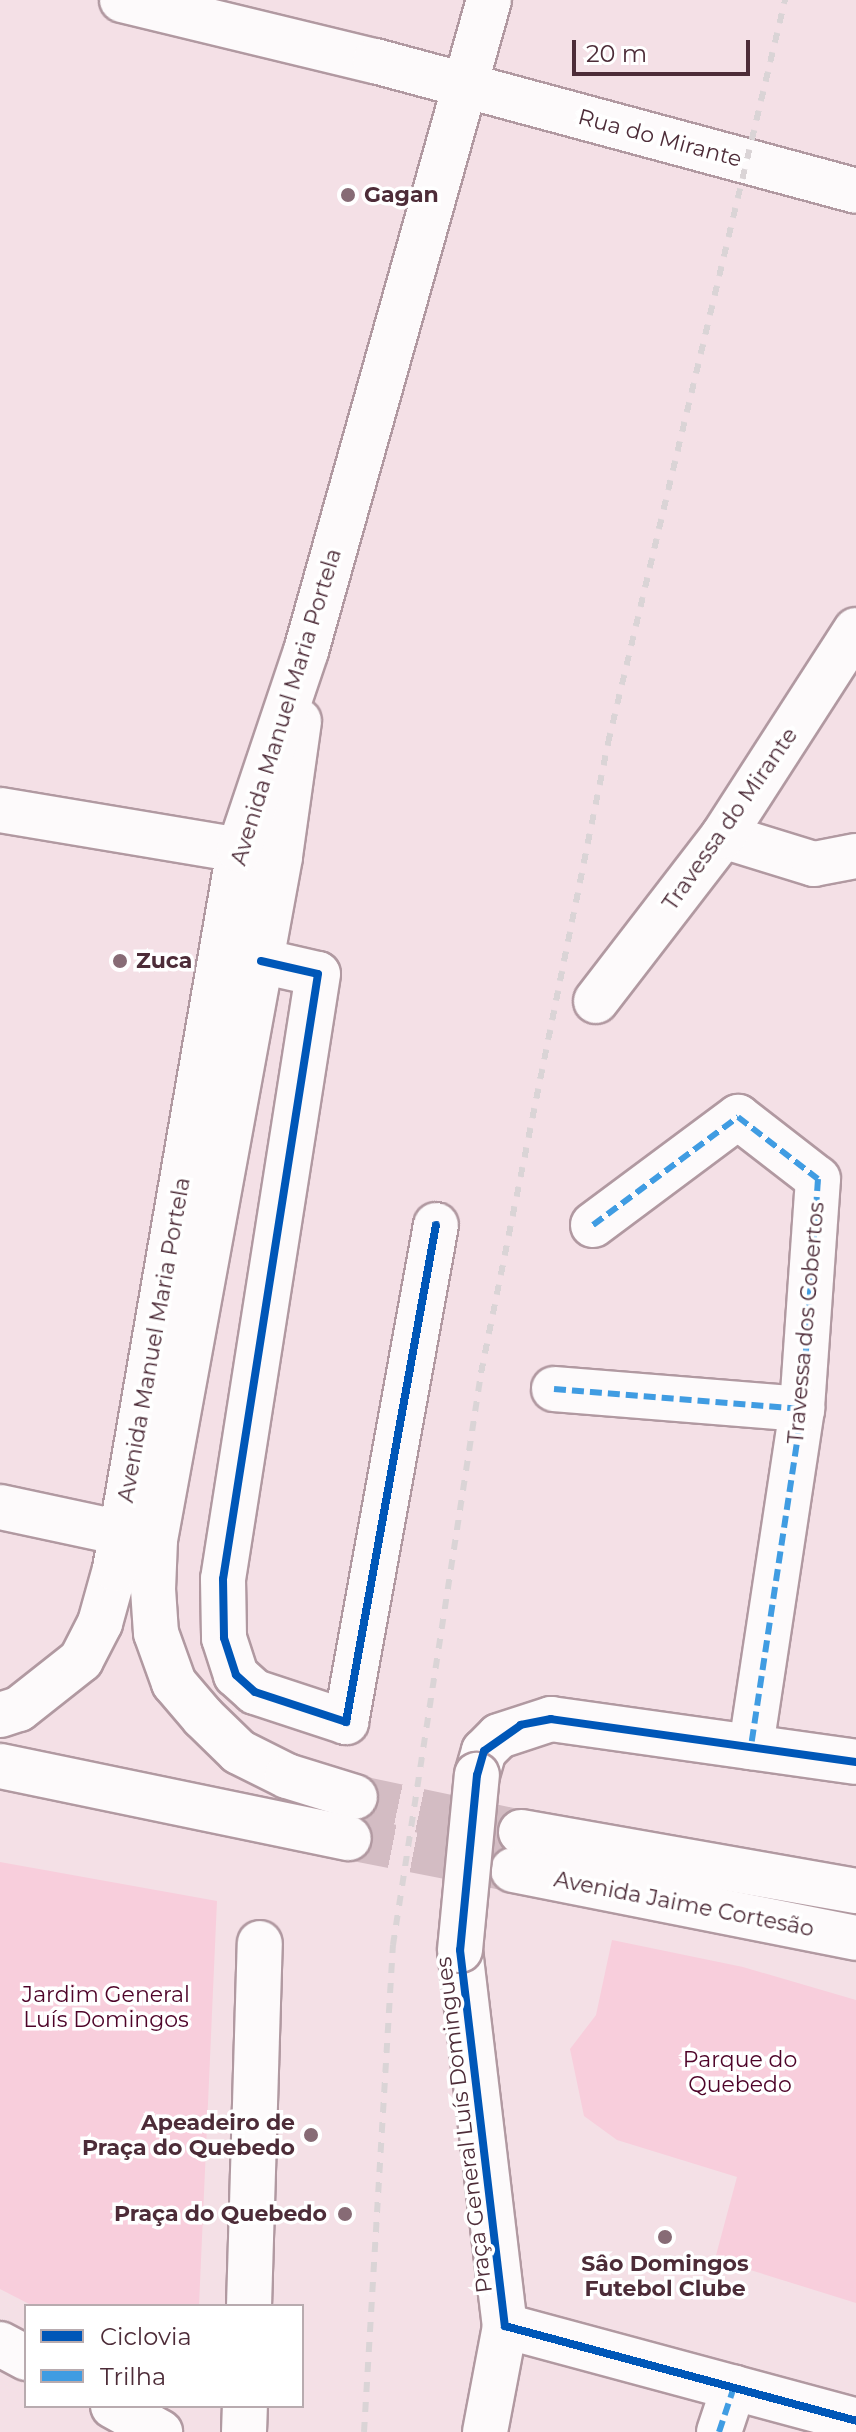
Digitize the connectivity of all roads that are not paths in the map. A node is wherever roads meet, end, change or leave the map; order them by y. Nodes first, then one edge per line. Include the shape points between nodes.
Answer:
1 (122, 0) edge
2 (489, 0) edge
3 (465, 84) junction
4 (856, 191) edge
5 (856, 630) edge
6 (306, 651) junction
7 (0, 810) edge
8 (723, 836) junction
9 (239, 850) junction
10 (856, 856) edge
11 (261, 961) junction
12 (596, 1001) dead end
13 (436, 1225) dead end
14 (593, 1225) dead end
15 (554, 1389) dead end
16 (802, 1409) junction
17 (0, 1507) edge
18 (118, 1551) junction
19 (0, 1715) edge
20 (751, 1747) junction
21 (856, 1762) edge
22 (0, 1766) edge
23 (856, 1891) edge
24 (856, 1938) edge
25 (260, 1943) dead end
26 (249, 2304) edge
27 (505, 2326) junction
28 (0, 2344) edge
29 (24, 2357) edge
30 (734, 2387) junction
31 (117, 2408) edge
32 (245, 2408) edge
33 (856, 2421) edge
34 (160, 2432) edge
35 (244, 2432) edge
36 (485, 2432) edge
37 (719, 2432) edge

1 - 3 street, Rua do Mirante
2 - 3 street, Avenida Manuel Maria Portela
3 - 4 street, Rua do Mirante
3 - 6 street, Avenida Manuel Maria Portela
5 - 8 street, Travessa do Mirante
6 - 9 street, Avenida Manuel Maria Portela
6 - 11 street via 292,784
7 - 9 street
8 - 10 street via 814,864
8 - 12 street, Travessa do Mirante
9 - 18 street, Avenida Manuel Maria Portela
11 - 13 street via 318,974 223,1579 224,1638 236,1675 255,1692 346,1722
11 - 22 street via 155,1540 156,1633 174,1683 239,1752 352,1818
14 - 16 street, Travessa dos Cobertos via 738,1117 818,1179
15 - 16 street
16 - 20 street, Travessa dos Cobertos
17 - 18 street
18 - 19 street, Avenida Manuel Maria Portela via 100,1623 81,1660 19,1709
20 - 21 street, Praça General Luís Domingues
20 - 27 street, Praça General Luís Domingues, bridge via 551,1719 499,1736 484,1751 477,1775 460,1950
23 - 24 street, Avenida Jaime Cortesão via 517,1851
25 - 26 street
27 - 30 street
27 - 36 street, Praça General Luís Domingues
28 - 29 street
30 - 33 street
30 - 37 street
31 - 34 street
32 - 35 street

